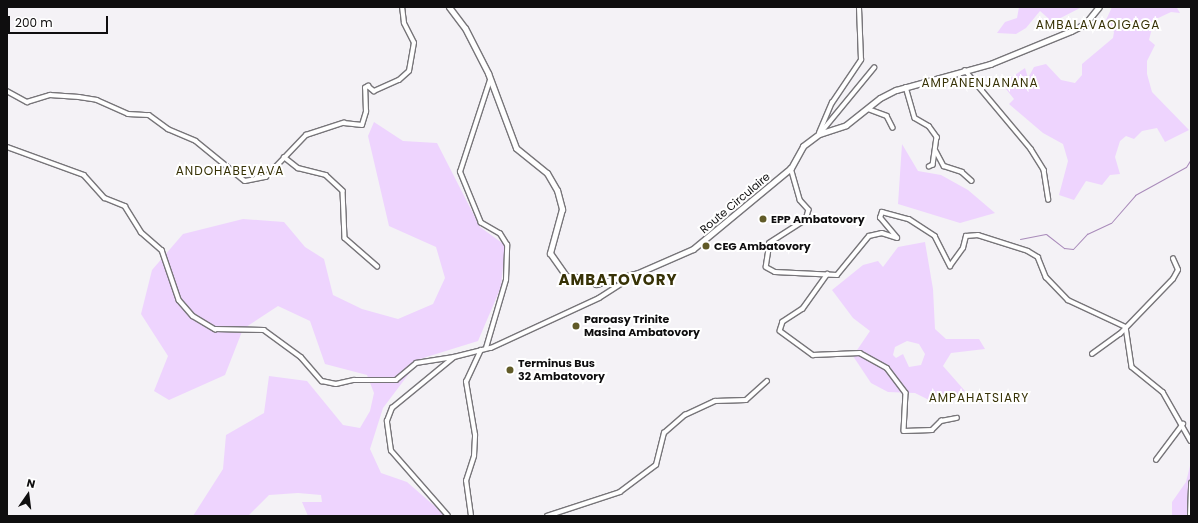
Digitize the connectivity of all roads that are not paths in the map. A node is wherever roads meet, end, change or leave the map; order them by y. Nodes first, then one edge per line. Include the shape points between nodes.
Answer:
1 (402, 7) edge
2 (449, 7) edge
3 (859, 7) edge
4 (1099, 7) edge
5 (874, 68) dead end
6 (965, 70) junction
7 (490, 80) junction
8 (906, 87) junction
9 (7, 91) edge
10 (868, 108) junction
11 (893, 128) dead end
12 (819, 134) junction
13 (7, 147) edge
14 (936, 151) junction
15 (284, 158) junction
16 (929, 167) dead end
17 (791, 168) junction
18 (972, 181) dead end
19 (1049, 200) dead end
20 (1172, 259) dead end
21 (378, 266) dead end
22 (638, 273) junction
23 (828, 274) junction
24 (1126, 327) junction
25 (486, 348) junction
26 (481, 350) junction
27 (1092, 354) dead end
28 (454, 357) junction
29 (767, 382) dead end
30 (957, 418) dead end
31 (1183, 424) junction
32 (1191, 441) edge
33 (1156, 460) dead end
34 (1191, 482) edge
35 (448, 516) edge
36 (471, 516) edge
37 (547, 516) edge
38 (1190, 516) edge

1 - 15 street via 404,23 414,43 409,71 399,80 374,91 368,86 364,88 366,112 362,125 344,123 306,135
2 - 7 street via 465,28
3 - 12 street via 861,60 832,103
4 - 6 street, Route Circulaire via 1085,24 1071,31
5 - 12 street
6 - 8 street, Route Circulaire
6 - 19 street via 1031,149 1044,170
7 - 22 street, Route Circulaire via 516,148 547,173 557,190 562,208 550,253 556,264 566,276 588,278 596,284
7 - 25 street via 460,172 481,223 500,234 507,245 506,280
8 - 10 street, Route Circulaire via 880,98
8 - 14 street via 915,118 929,126 937,137
9 - 15 street via 27,102 50,95 79,97 97,100 128,114 149,115 168,129 196,141 245,181 266,177
10 - 11 street via 887,116
10 - 12 street, Route Circulaire via 846,125
12 - 17 street, Route Circulaire via 799,150
13 - 28 street via 46,164 84,175 105,198 124,206 141,232 162,250 179,300 193,316 215,329 264,330 301,357 322,381 336,384 354,380 396,380 416,363
14 - 16 street via 933,165
14 - 18 street via 944,166 962,172
15 - 21 street via 298,168 326,175 343,191 345,238
17 - 22 street, Route Circulaire via 704,241
17 - 23 street via 800,200 809,210 806,220 770,243 766,266 774,272
20 - 24 street via 1178,270 1173,279
22 - 25 street via 599,298
23 - 24 street via 837,275 874,233 896,239 896,234 880,218 882,212 909,219 935,236 950,266 963,248 966,236 989,238 1035,254 1046,278 1068,300
23 - 30 street via 803,309 783,322 780,331 812,355 860,353 888,368 906,393 904,430 932,430 942,421
24 - 27 street
24 - 31 street via 1132,367 1140,376 1154,382
25 - 26 street
26 - 28 street
26 - 36 street via 466,382 475,435 474,456 466,480
28 - 35 street via 392,408 387,421 396,460
29 - 37 street via 746,400 715,401 685,415 664,433 656,465 620,492
31 - 32 street
31 - 33 street
34 - 38 street

